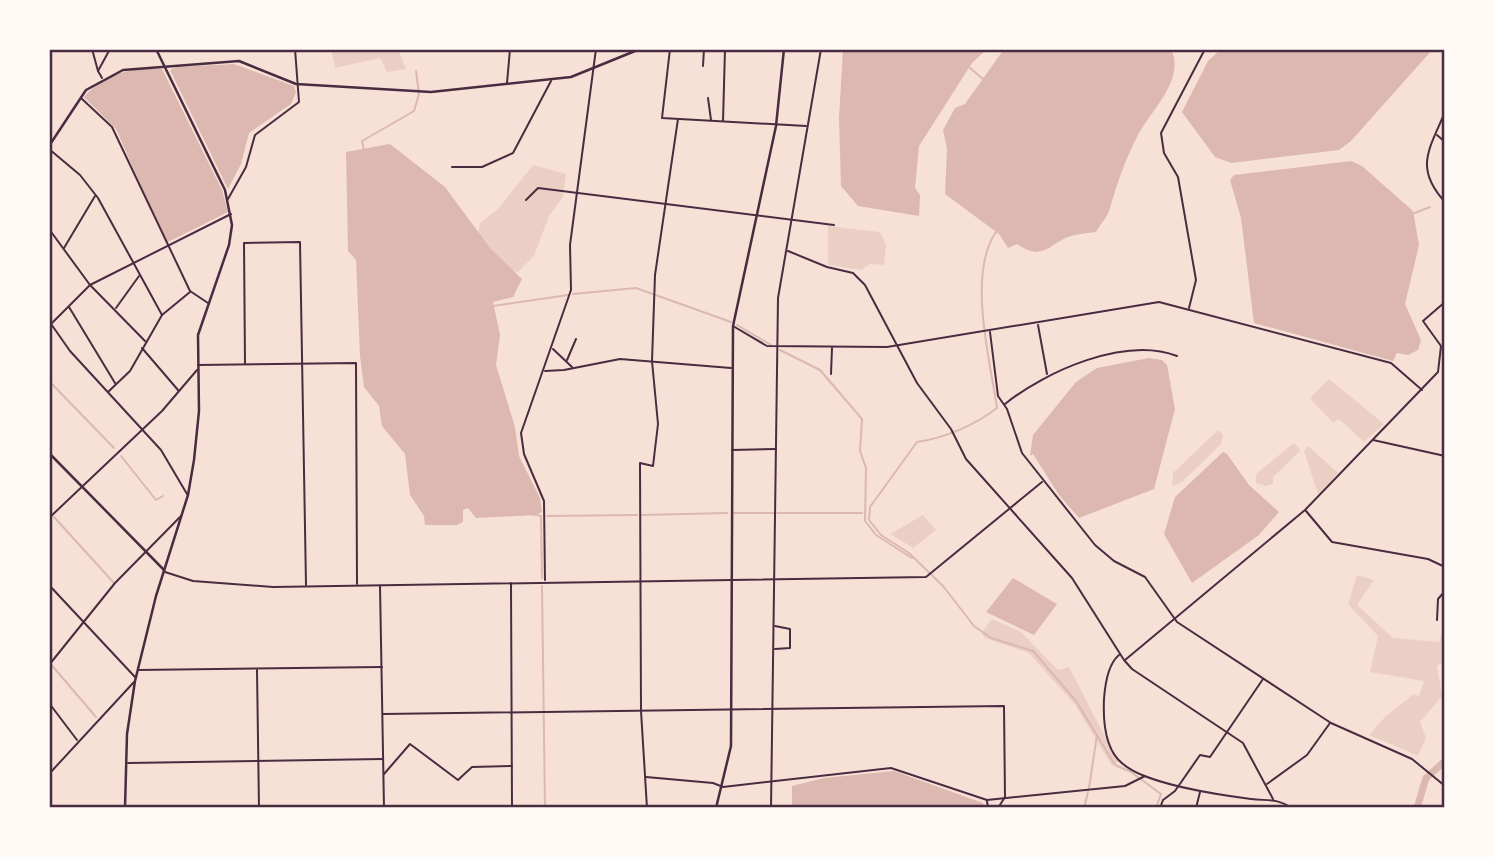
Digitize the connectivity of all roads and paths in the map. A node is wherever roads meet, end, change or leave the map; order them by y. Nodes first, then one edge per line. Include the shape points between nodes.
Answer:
1 (92, 49) edge
2 (110, 49) edge
3 (156, 49) edge
4 (295, 49) edge
5 (510, 49) edge
6 (596, 49) edge
7 (640, 49) edge
8 (670, 49) edge
9 (704, 49) edge
10 (724, 49) edge
11 (784, 49) edge
12 (821, 49) edge
13 (1205, 49) edge
14 (164, 66) junction
15 (703, 66) dead end
16 (593, 69) junction
17 (98, 71) junction
18 (102, 78) junction
19 (551, 80) junction
20 (296, 84) junction
21 (507, 84) junction
22 (80, 97) junction
23 (708, 98) dead end
24 (1445, 112) edge
25 (678, 119) junction
26 (711, 121) junction
27 (723, 122) junction
28 (776, 126) junction
29 (807, 126) junction
30 (1436, 134) junction
31 (1445, 142) edge
32 (49, 147) edge
33 (452, 167) dead end
34 (578, 193) junction
35 (96, 195) junction
36 (228, 199) junction
37 (526, 200) dead end
38 (1445, 202) edge
39 (664, 204) junction
40 (231, 214) junction
41 (757, 217) junction
42 (791, 221) junction
43 (834, 225) dead end
44 (50, 231) edge
45 (167, 246) junction
46 (64, 248) junction
47 (787, 251) junction
48 (134, 263) junction
49 (140, 275) junction
50 (90, 285) junction
51 (190, 291) junction
52 (1445, 302) edge
53 (208, 303) junction
54 (68, 306) junction
55 (1189, 309) junction
56 (115, 310) junction
57 (162, 315) junction
58 (50, 323) edge
59 (1038, 324) junction
60 (733, 327) junction
61 (987, 332) junction
62 (576, 339) dead end
63 (145, 341) junction
64 (899, 346) junction
65 (778, 347) junction
66 (832, 347) junction
67 (142, 348) junction
68 (552, 348) junction
69 (1177, 356) dead end
70 (567, 361) junction
71 (652, 361) junction
72 (302, 363) junction
73 (245, 364) junction
74 (197, 368) junction
75 (731, 368) junction
76 (573, 369) junction
77 (544, 371) junction
78 (831, 374) dead end
79 (1047, 377) junction
80 (116, 384) junction
81 (1422, 390) junction
82 (179, 391) junction
83 (108, 392) junction
84 (1004, 405) junction
85 (143, 430) junction
86 (1372, 439) junction
87 (776, 449) junction
88 (731, 450) junction
89 (49, 453) edge
90 (1445, 456) edge
91 (1042, 482) junction
92 (82, 488) junction
93 (188, 495) junction
94 (1011, 508) junction
95 (1305, 510) junction
96 (182, 515) junction
97 (49, 518) edge
98 (144, 552) junction
99 (1445, 567) edge
100 (164, 570) junction
101 (775, 579) junction
102 (732, 580) junction
103 (640, 581) junction
104 (511, 582) junction
105 (545, 582) junction
106 (49, 585) edge
107 (357, 585) junction
108 (380, 585) junction
109 (306, 586) junction
110 (1445, 591) edge
111 (1172, 618) junction
112 (1437, 620) dead end
113 (84, 623) junction
114 (774, 626) junction
115 (774, 649) junction
116 (1121, 655) junction
117 (1124, 660) junction
118 (49, 664) edge
119 (382, 667) junction
120 (257, 669) junction
121 (138, 670) junction
122 (1263, 678) junction
123 (136, 680) junction
124 (49, 703) edge
125 (732, 709) junction
126 (773, 709) junction
127 (642, 711) junction
128 (513, 713) junction
129 (383, 715) junction
130 (1331, 723) junction
131 (1226, 731) junction
132 (78, 741) junction
133 (383, 759) junction
134 (258, 761) junction
135 (126, 763) junction
136 (512, 766) junction
137 (49, 774) edge
138 (383, 775) junction
139 (1145, 776) junction
140 (646, 777) junction
141 (772, 780) junction
142 (1266, 785) junction
143 (1180, 786) junction
144 (1445, 786) edge
145 (723, 787) junction
146 (1200, 790) junction
147 (1005, 797) junction
148 (1273, 799) junction
149 (987, 800) junction
150 (125, 808) edge
151 (259, 808) edge
152 (384, 808) edge
153 (512, 808) edge
154 (646, 808) edge
155 (716, 808) edge
156 (771, 808) edge
157 (988, 808) edge
158 (998, 808) edge
159 (1160, 808) edge
160 (1196, 808) edge
161 (1292, 808) edge

1 - 17 street
2 - 17 street
3 - 14 main road
4 - 20 street
5 - 21 street
6 - 16 street
7 - 16 main road
8 - 25 street via 662,118
9 - 15 street
10 - 27 street
11 - 28 main road
12 - 29 street
13 - 55 street via 1161,133 1164,153 1178,177 1196,280
14 - 18 main road via 123,70
14 - 20 main road via 239,61
14 - 36 main road
16 - 19 main road
16 - 34 street
17 - 18 street
18 - 22 main road
19 - 21 main road
19 - 33 street via 513,153 482,167
20 - 21 main road via 422,92
20 - 36 street via 299,102 255,135 246,167
22 - 32 main road
22 - 45 street via 112,127
23 - 26 street
24 - 30 street
25 - 26 street
25 - 39 street
26 - 27 street
27 - 28 street
28 - 29 street
28 - 41 main road
29 - 42 street
30 - 31 street
30 - 38 street via 1425,171
32 - 35 street
34 - 37 street via 538,188
34 - 39 street
34 - 68 street via 570,245 571,290
35 - 46 street
35 - 48 street
36 - 40 main road
39 - 41 street
39 - 71 street
40 - 45 street
40 - 53 main road via 229,245
41 - 42 street
41 - 60 main road
42 - 43 street
42 - 47 street
44 - 46 street
45 - 48 street
45 - 51 street
46 - 50 street
47 - 64 street via 858,276
47 - 65 street via 778,290
48 - 49 street
48 - 50 street
49 - 56 street
49 - 57 street
50 - 54 street
50 - 56 street
51 - 53 street
51 - 57 street
52 - 81 street via 1423,321 1442,353 1438,372
53 - 74 main road via 198,335
54 - 58 street
54 - 80 street
55 - 59 street via 1159,302
55 - 81 street via 1391,363
56 - 63 street
57 - 63 street
58 - 83 street
59 - 61 street
59 - 79 street
60 - 65 street via 767,346
60 - 75 main road
61 - 64 street
61 - 84 street via 998,396
62 - 70 street
63 - 67 street
64 - 66 street
64 - 94 street via 928,401 967,459
65 - 66 street
65 - 87 street
66 - 78 street
67 - 80 street via 130,371
67 - 82 street
68 - 70 street
68 - 77 street
69 - 79 street via 1158,349 1107,355
70 - 76 street
71 - 75 street
71 - 76 street via 620,359
71 - 103 street via 657,424 653,466 640,463
72 - 73 street
72 - 73 street via 301,244 246,242
72 - 107 street via 356,363
72 - 109 street
73 - 74 street
74 - 82 street
74 - 93 main road via 199,411
75 - 88 main road
76 - 77 street
77 - 105 street via 521,433 524,454 544,501
79 - 84 street
80 - 83 street
81 - 86 street
82 - 85 street
83 - 85 street
84 - 91 street via 1022,453
85 - 92 street
85 - 93 street
86 - 90 street
86 - 95 street
87 - 88 street
87 - 101 street
88 - 102 main road
89 - 92 main road
91 - 94 street
91 - 111 street via 1095,545 1152,584
92 - 97 street
92 - 98 main road
93 - 96 main road
94 - 101 street via 928,575
94 - 116 street via 1072,578
95 - 99 street via 1332,542 1427,559
95 - 111 street
96 - 98 street
96 - 100 main road
98 - 100 main road
98 - 113 street
100 - 109 street via 193,581
100 - 121 main road
101 - 102 street
101 - 114 street
102 - 103 street
102 - 125 main road
103 - 105 street
103 - 127 street
104 - 105 street
104 - 108 street
104 - 128 street
106 - 113 street
107 - 108 street
107 - 109 street
108 - 119 street
110 - 112 street via 1438,599
111 - 117 street
111 - 122 street
113 - 118 street
113 - 123 street
114 - 115 street
114 - 115 street via 790,629 790,648
115 - 126 street
116 - 117 street
116 - 139 street via 1110,668 1103,726 1122,764
117 - 131 street
119 - 120 street
119 - 129 street
120 - 121 street
120 - 134 street
121 - 123 main road
122 - 130 street
122 - 131 street
123 - 132 street
123 - 135 main road
124 - 132 street
125 - 126 street
125 - 127 street
125 - 145 main road
126 - 141 street
126 - 147 street via 1004,706
127 - 128 street
127 - 140 street
128 - 129 street
128 - 136 street
129 - 133 street
130 - 142 street via 1307,755
130 - 144 street via 1401,754
131 - 142 street via 1243,743
131 - 143 street via 1210,757 1200,755
132 - 137 street
133 - 134 street
133 - 138 street
134 - 135 street
134 - 151 street
135 - 150 main road
136 - 138 street via 472,767 458,780 410,744
136 - 153 street
138 - 152 street
139 - 143 street
139 - 147 street via 1125,786
140 - 145 street
140 - 154 street
141 - 145 street
141 - 149 street via 891,768
141 - 156 street
142 - 148 street
143 - 146 street
143 - 159 street
145 - 155 main road
146 - 148 street
146 - 160 street
147 - 149 street
147 - 158 street
148 - 161 street
149 - 157 street

